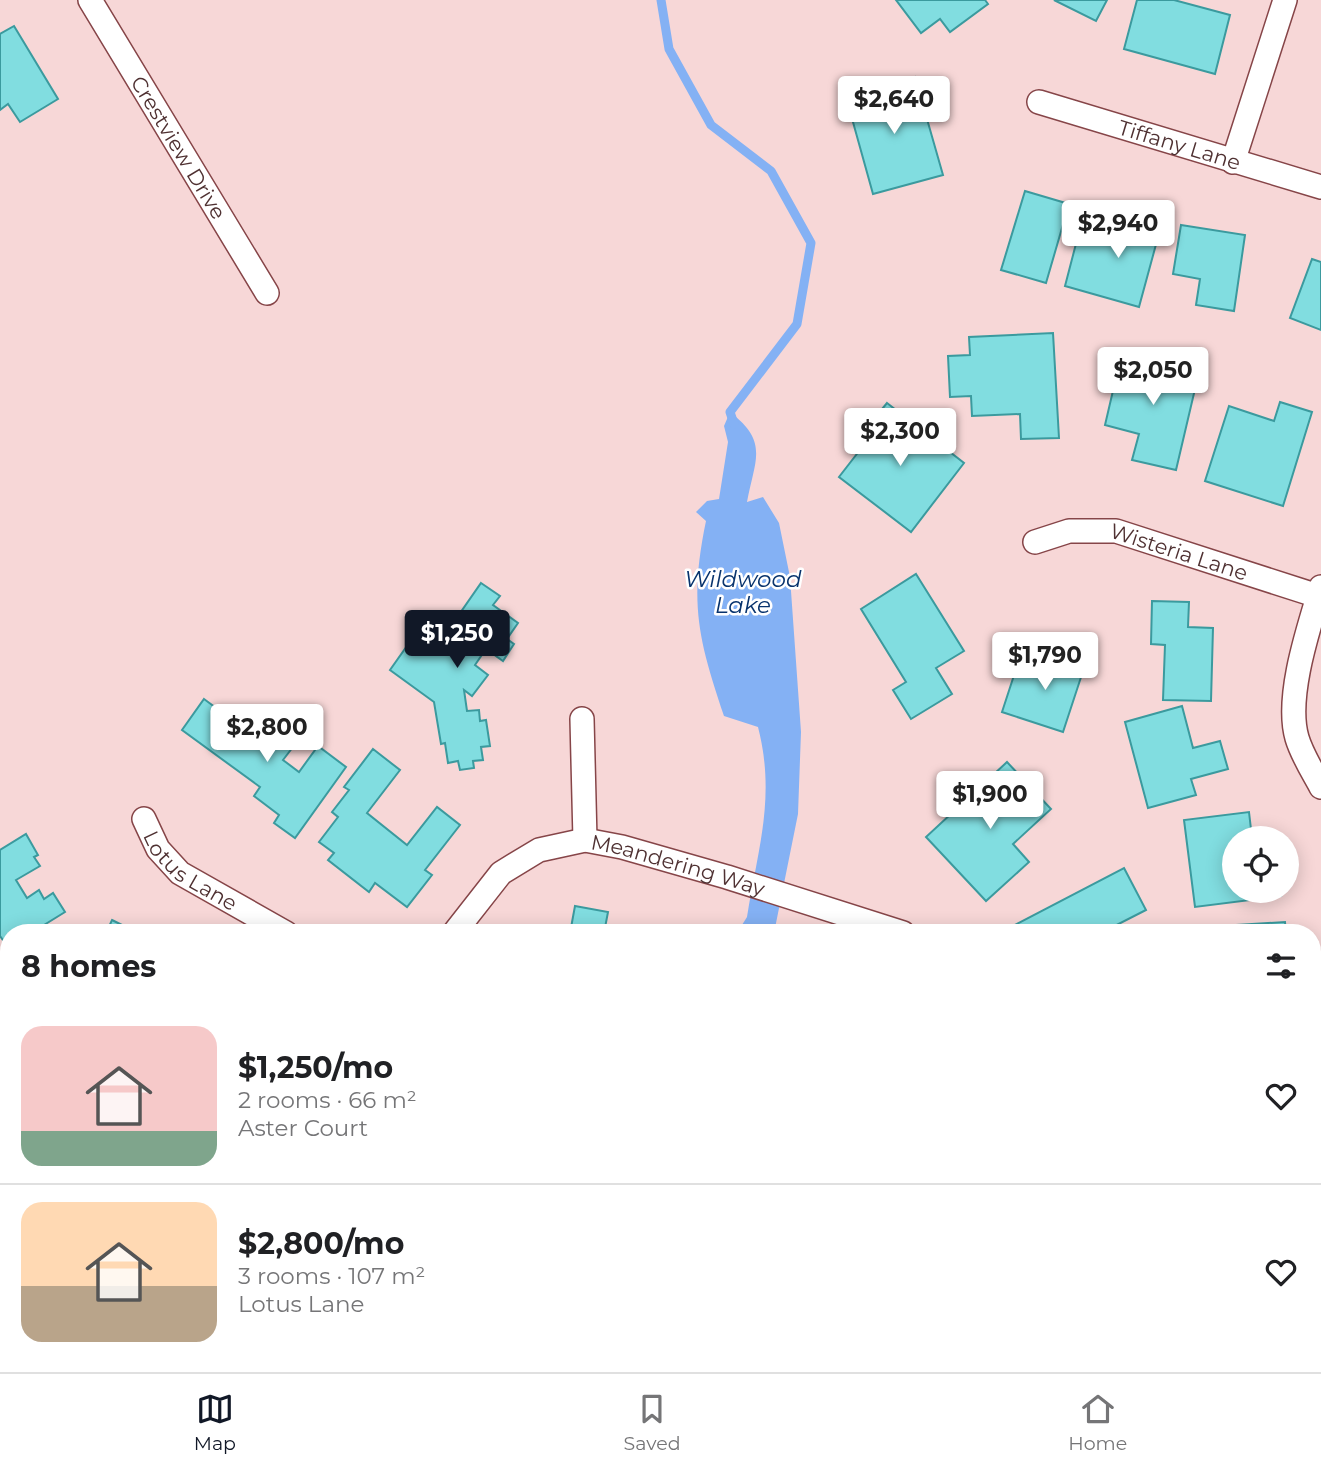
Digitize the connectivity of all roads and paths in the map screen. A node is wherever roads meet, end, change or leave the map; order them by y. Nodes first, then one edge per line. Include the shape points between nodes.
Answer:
1 (90, 0) edge
2 (1285, 0) edge
3 (1039, 102) dead end
4 (1233, 162) junction
5 (1321, 187) edge
6 (267, 292) dead end
7 (1035, 542) dead end
8 (1320, 593) edge
9 (582, 719) dead end
10 (1321, 787) edge
11 (144, 819) dead end
12 (584, 840) junction
13 (270, 924) edge
14 (460, 924) edge
15 (879, 924) edge

1 - 6 street, Crestview Drive
2 - 4 street
3 - 4 street, Tiffany Lane
4 - 5 street, Tiffany Lane
7 - 8 street, Wisteria Lane via 1069,531 1116,531
8 - 10 street via 1297,680 1294,713 1296,736
9 - 12 street
11 - 13 street, Lotus Lane via 158,849 180,873
12 - 14 street, Meandering Way via 539,850 501,873
12 - 15 street, Meandering Way via 622,847

